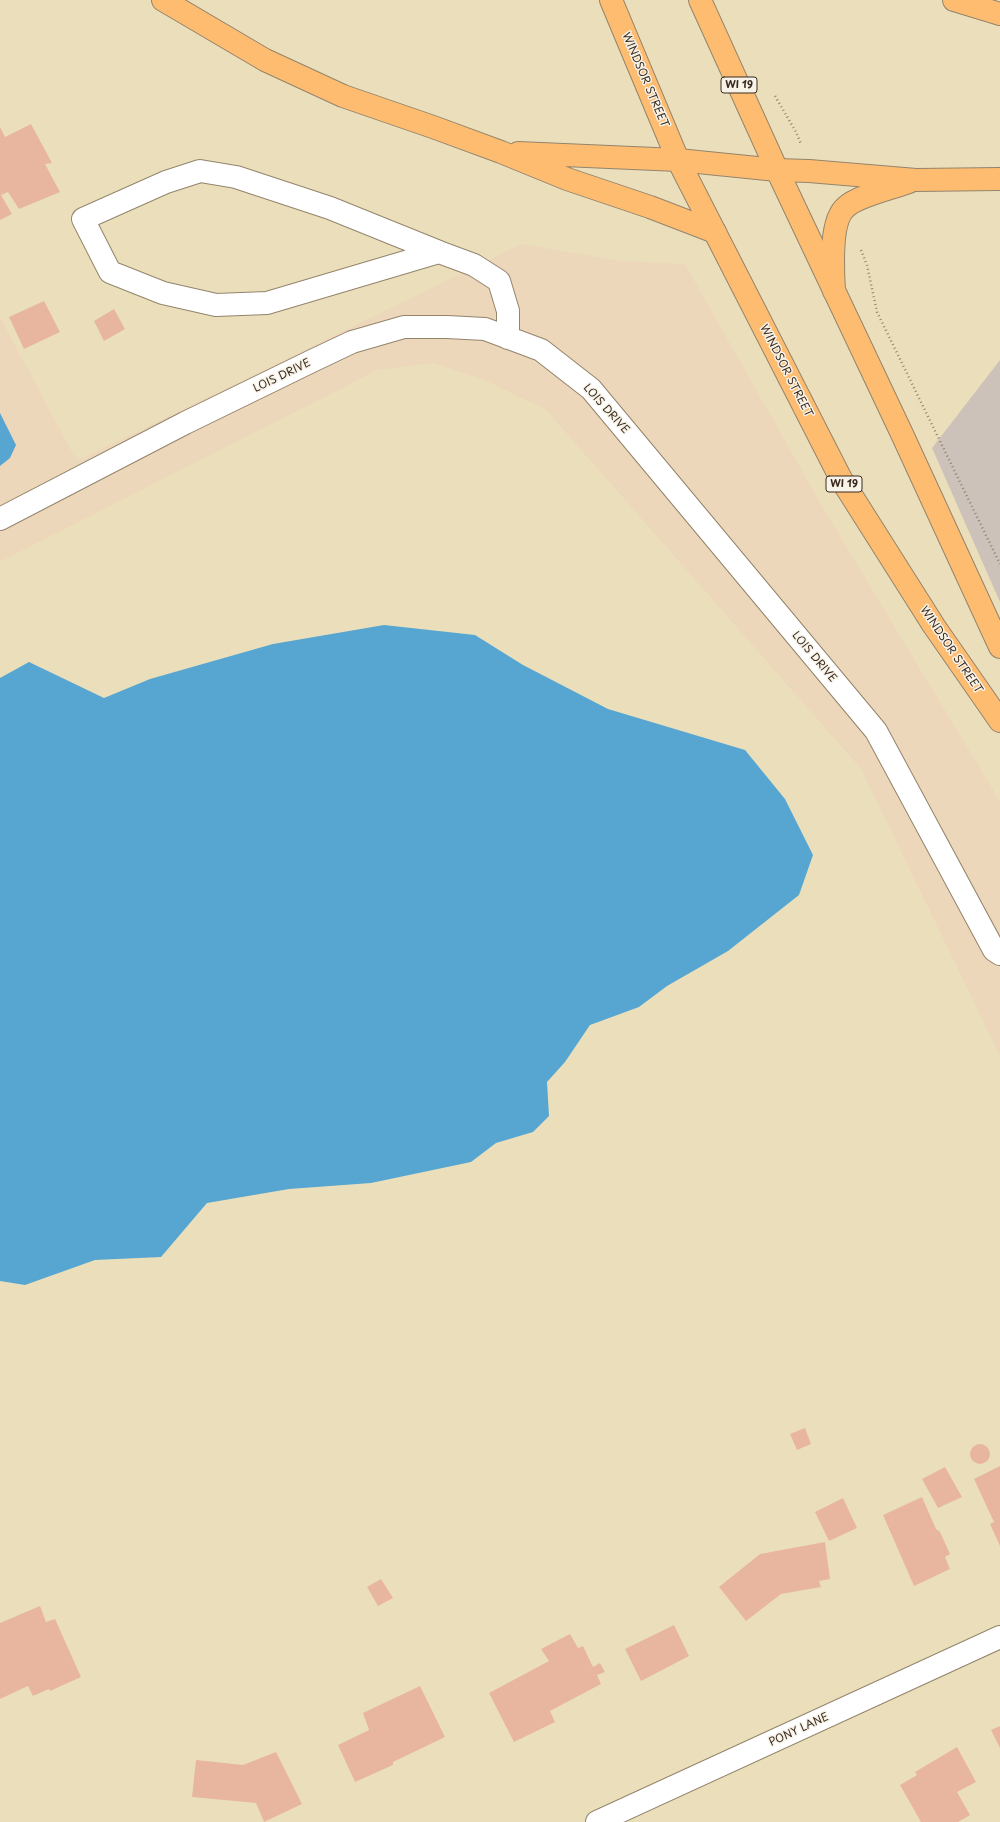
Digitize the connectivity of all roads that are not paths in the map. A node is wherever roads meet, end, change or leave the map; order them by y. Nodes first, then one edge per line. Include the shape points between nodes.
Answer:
1 (163, 0) edge
2 (611, 0) edge
3 (700, 0) edge
4 (954, 0) edge
5 (1000, 14) edge
6 (501, 152) junction
7 (678, 160) junction
8 (777, 170) junction
9 (1000, 179) edge
10 (916, 180) junction
11 (715, 232) junction
12 (439, 252) junction
13 (834, 291) junction
14 (508, 338) junction
15 (0, 519) edge
16 (1000, 647) edge
17 (1000, 721) edge
18 (1000, 954) edge
19 (1000, 1637) edge
20 (597, 1822) edge

1 - 6 main road via 265,60 343,96
2 - 7 main road, WINDSOR STREET / WI 19
3 - 8 main road, WI 19
4 - 5 main road
6 - 7 main road
6 - 11 main road via 567,179
7 - 8 main road
7 - 11 main road, WINDSOR STREET / WI 19
8 - 10 main road
8 - 13 main road, WI 19
9 - 10 main road
10 - 13 main road via 853,202 844,208 836,222 833,256
11 - 17 main road, WINDSOR STREET / WI 19 via 841,478 934,626
12 - 12 street via 267,303 216,305 163,293 110,272 83,219 166,182 200,171 236,177 330,208
12 - 14 street via 474,265 499,281 508,311
13 - 16 main road, WI 19
14 - 15 street, LOIS DRIVE via 485,329 404,327 352,342 185,423
14 - 18 street, LOIS DRIVE via 541,350 591,389 876,731 994,950
19 - 20 street, PONY LANE

